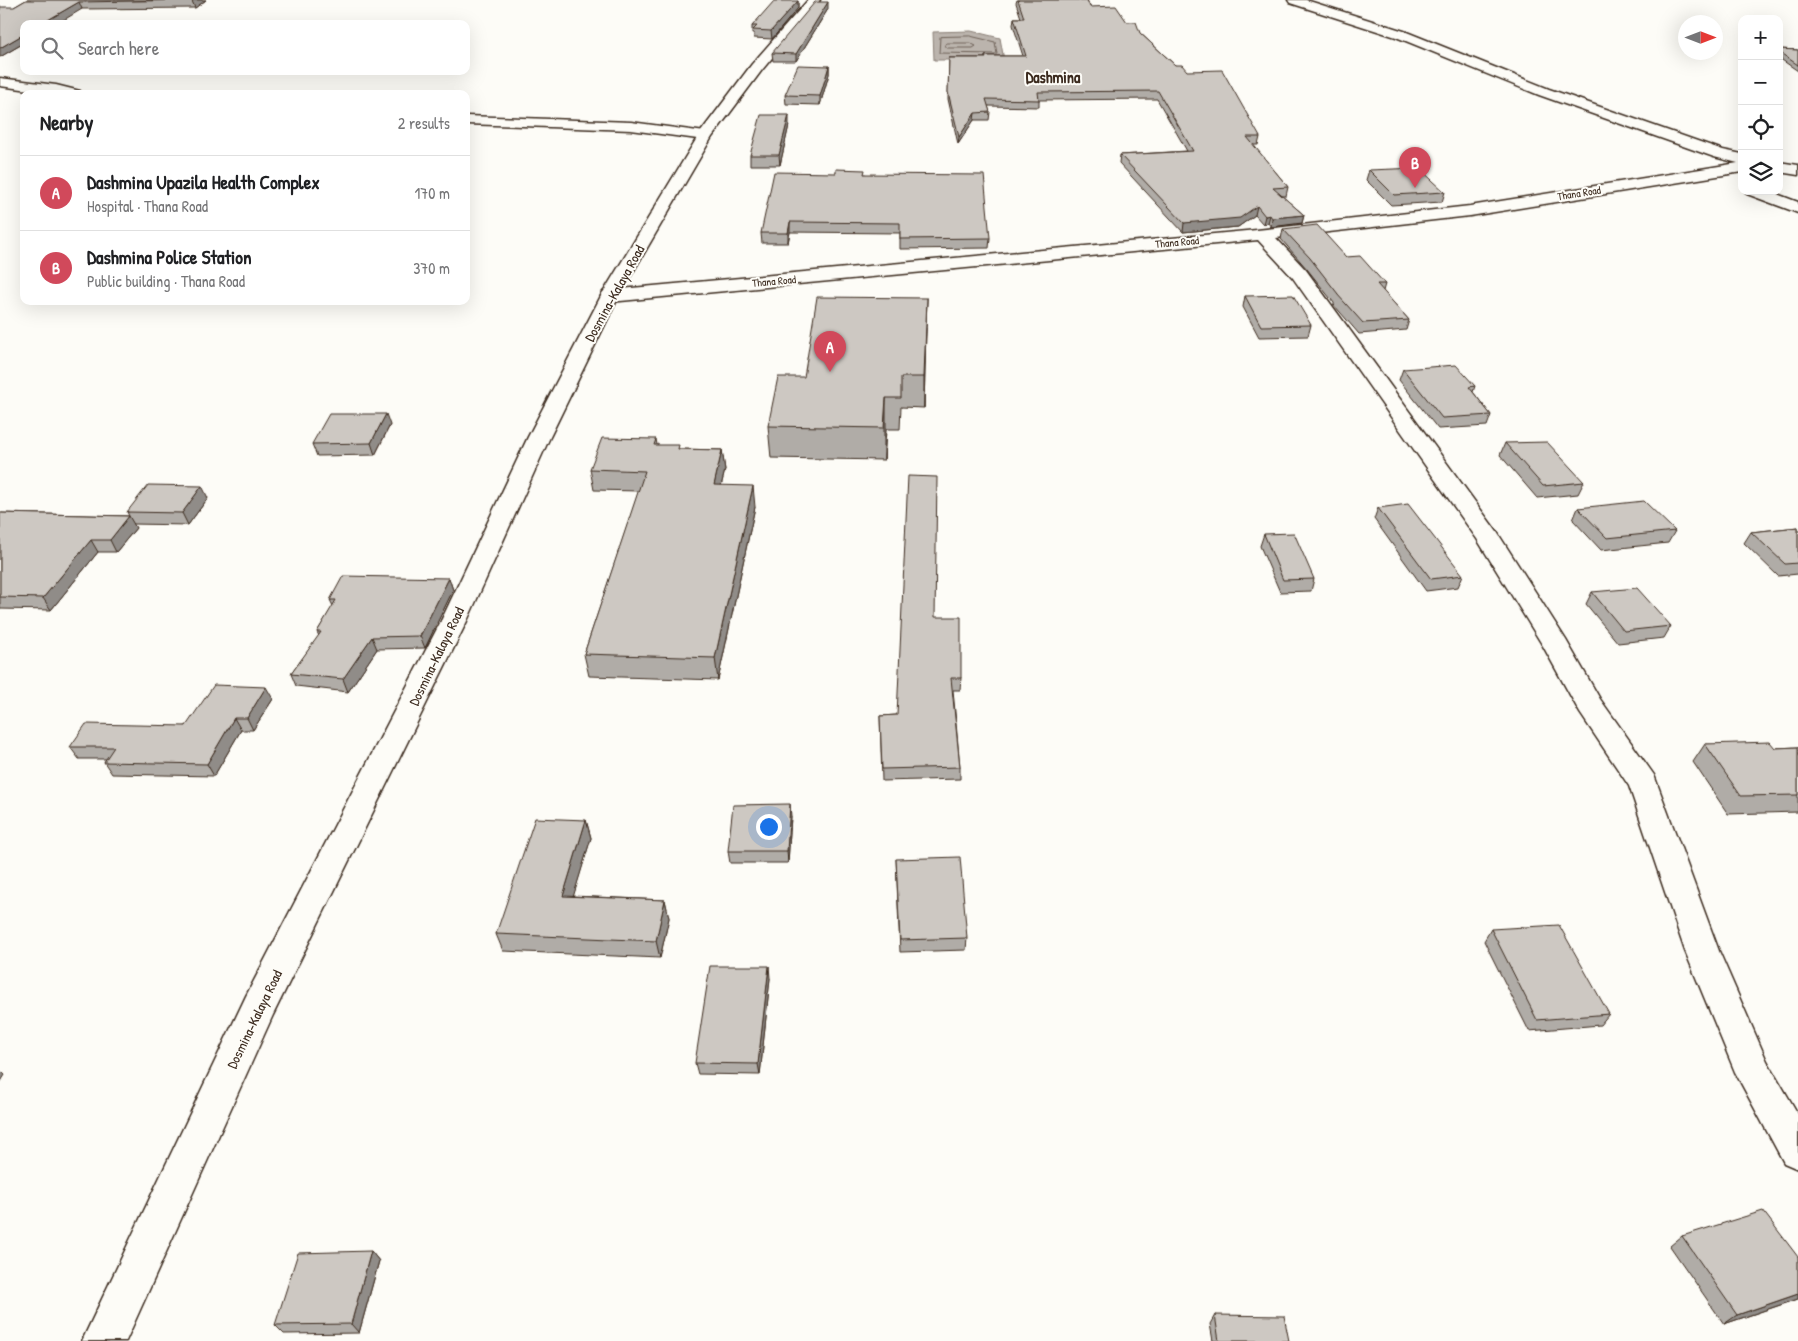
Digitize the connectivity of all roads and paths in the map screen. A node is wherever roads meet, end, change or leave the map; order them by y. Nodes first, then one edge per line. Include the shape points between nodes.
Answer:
1 (814, 0) edge
2 (1294, 0) edge
3 (0, 82) edge
4 (62, 90) edge
5 (470, 120) edge
6 (705, 136) junction
7 (1738, 158) edge
8 (1738, 168) edge
9 (1783, 168) edge
10 (1798, 170) edge
11 (1704, 173) junction
12 (1734, 184) dead end
13 (1763, 195) edge
14 (1798, 208) edge
15 (1262, 234) junction
16 (610, 296) junction
17 (1798, 1150) edge
18 (104, 1341) edge

1 - 6 street, Dosmina-Kalaya Road via 757,67
2 - 7 street via 1400,34 1544,92
3 - 4 street
5 - 6 street via 631,126
6 - 16 street, Dosmina-Kalaya Road
8 - 11 street, Thana Road
9 - 10 street
11 - 12 street
11 - 15 street, Thana Road via 1470,211
13 - 14 street
15 - 16 street, Thana Road
15 - 17 street via 1300,274 1488,537 1590,706 1643,784 1702,951 1753,1072
16 - 18 street, Dosmina-Kalaya Road via 539,437 454,621 259,1007

